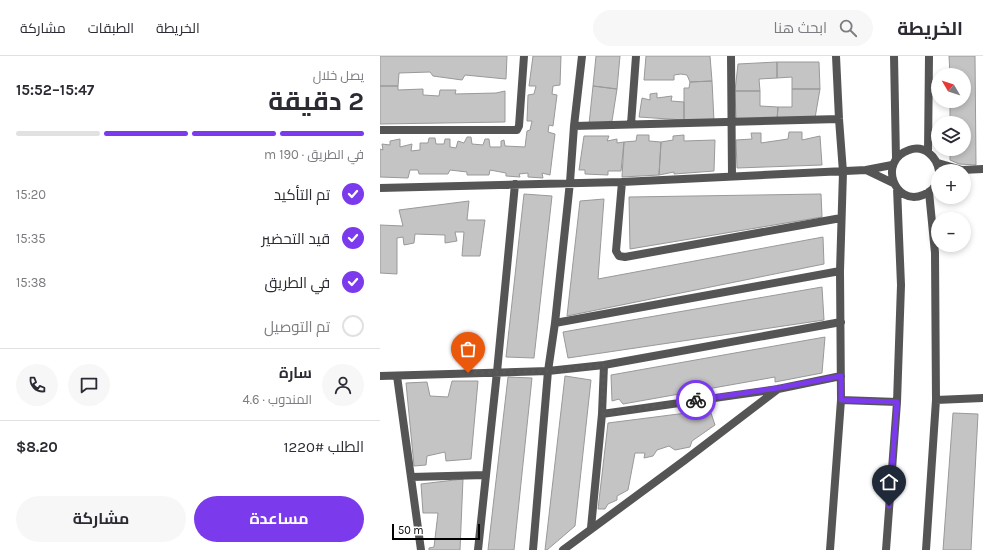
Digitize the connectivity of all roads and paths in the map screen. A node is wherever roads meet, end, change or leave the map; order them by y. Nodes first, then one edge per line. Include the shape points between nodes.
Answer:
1 (524, 56) edge
2 (582, 56) edge
3 (636, 56) edge
4 (731, 56) edge
5 (836, 56) edge
6 (894, 56) edge
7 (929, 56) edge
8 (838, 119) junction
9 (732, 122) junction
10 (632, 124) junction
11 (574, 126) junction
12 (380, 130) edge
13 (928, 152) junction
14 (894, 162) junction
15 (937, 164) edge
16 (983, 169) edge
17 (866, 170) junction
18 (971, 170) edge
19 (843, 172) junction
20 (732, 176) junction
21 (570, 182) junction
22 (622, 182) junction
23 (515, 184) junction
24 (895, 185) junction
25 (380, 188) edge
26 (929, 192) joint
27 (841, 218) junction
28 (840, 271) junction
29 (841, 322) junction
30 (555, 323) junction
31 (604, 365) junction
32 (548, 371) junction
33 (497, 372) junction
34 (380, 376) edge
35 (397, 376) junction
36 (841, 376) junction
37 (778, 388) junction
38 (983, 398) edge
39 (841, 400) junction
40 (936, 400) junction
41 (897, 402) junction
42 (602, 414) junction
43 (485, 475) junction
44 (411, 477) junction
45 (592, 528) junction
46 (421, 550) edge
47 (478, 550) edge
48 (533, 550) edge
49 (563, 550) edge
50 (830, 550) edge
51 (886, 550) edge
52 (926, 550) edge

1 - 12 street via 517,130
2 - 11 street
3 - 10 street
4 - 9 street
5 - 8 street
6 - 14 street
7 - 13 street
8 - 9 street
8 - 19 street
9 - 10 street
9 - 20 street
10 - 11 street
11 - 21 street
13 - 14 street via 911,149 903,152
13 - 15 street
14 - 17 street
14 - 24 street via 891,174
16 - 18 street
17 - 19 street
17 - 24 street
19 - 20 street
19 - 27 street
20 - 22 street
21 - 22 street
21 - 23 street
21 - 30 street
22 - 27 street via 616,251 619,256 625,257
23 - 25 street
23 - 33 street
24 - 26 street via 904,194 912,196 921,196
24 - 41 street via 901,285
26 - 40 street via 935,253
27 - 28 street
28 - 29 street
28 - 30 street
29 - 31 street
29 - 36 street
30 - 32 street
31 - 32 street
31 - 42 street
32 - 33 street
32 - 48 street
33 - 35 street
33 - 43 street
34 - 35 street
35 - 44 street
36 - 37 street
36 - 39 street
37 - 42 street
37 - 45 street
38 - 40 street
39 - 41 street
39 - 50 street
40 - 52 street
41 - 51 street
42 - 45 street
43 - 44 street
43 - 47 street
44 - 46 street
45 - 49 street

